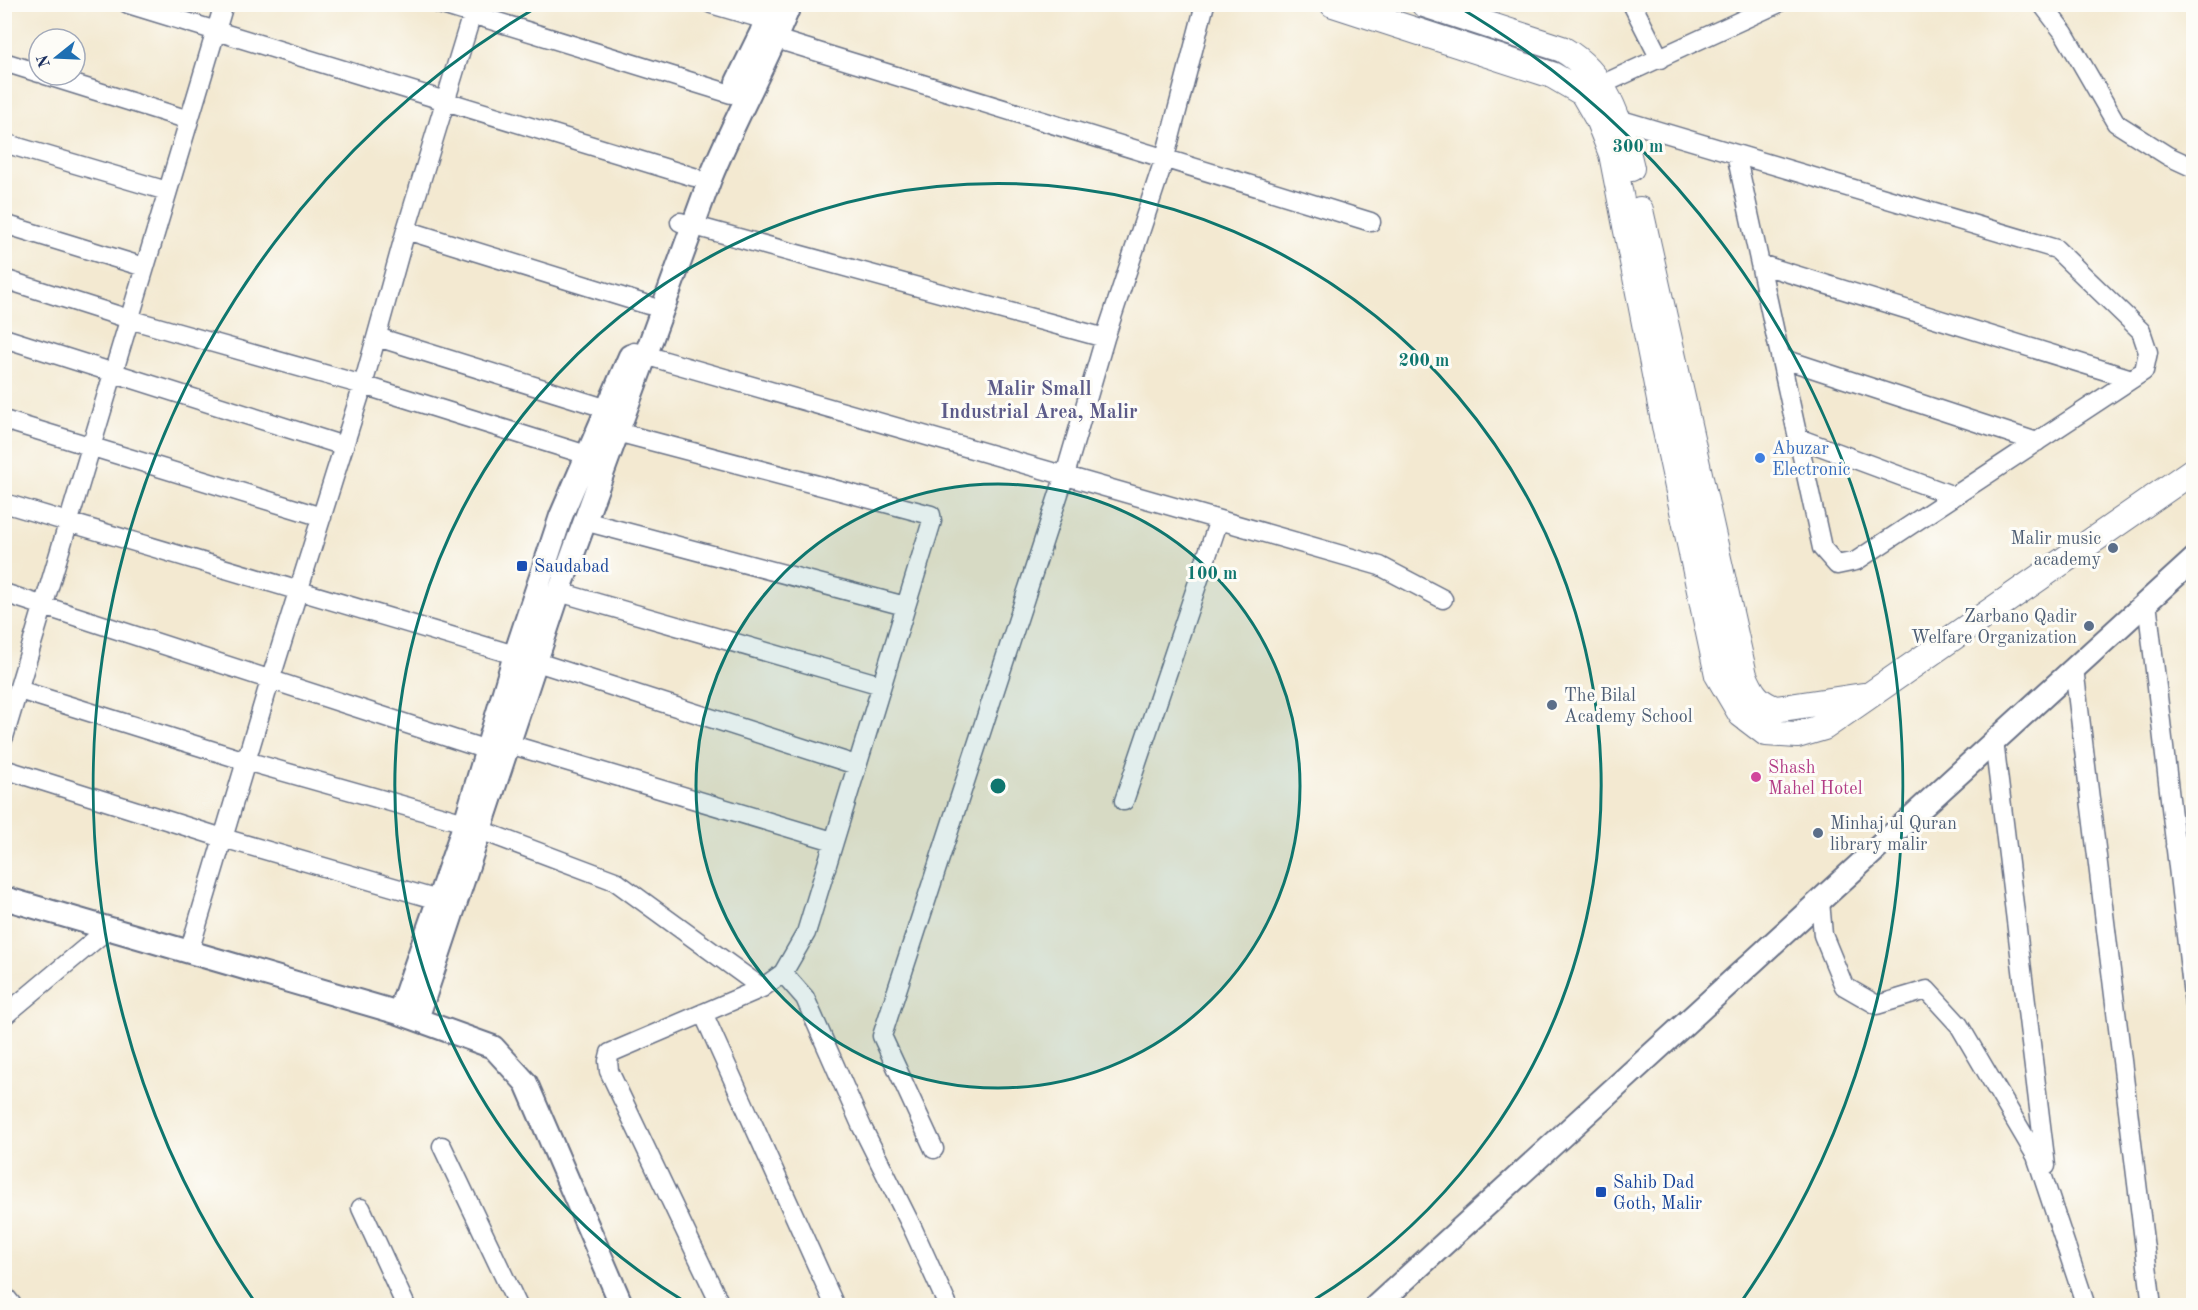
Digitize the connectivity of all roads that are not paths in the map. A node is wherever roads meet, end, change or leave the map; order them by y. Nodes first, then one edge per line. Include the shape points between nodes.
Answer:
1 (128, 4) edge
2 (224, 4) edge
3 (439, 4) edge
4 (711, 4) edge
5 (790, 4) edge
6 (1205, 4) edge
7 (1334, 4) edge
8 (1424, 4) edge
9 (1632, 4) edge
10 (1777, 4) edge
11 (2042, 4) edge
12 (474, 9) edge
13 (772, 21) edge
14 (216, 31) junction
15 (1660, 59) junction
16 (4, 62) edge
17 (27, 69) edge
18 (83, 87) edge
19 (1592, 89) junction
20 (731, 94) junction
21 (447, 103) junction
22 (1618, 119) junction
23 (189, 120) junction
24 (4, 143) edge
25 (1736, 154) junction
26 (1165, 157) junction
27 (2193, 168) edge
28 (694, 177) junction
29 (167, 191) junction
30 (1371, 222) dead end
31 (4, 224) edge
32 (687, 224) junction
33 (406, 230) junction
34 (1760, 264) junction
35 (144, 267) junction
36 (4, 279) edge
37 (648, 305) junction
38 (129, 319) junction
39 (377, 337) junction
40 (4, 338) edge
41 (1105, 338) junction
42 (638, 353) junction
43 (1781, 358) junction
44 (113, 373) junction
45 (2132, 379) junction
46 (363, 386) junction
47 (608, 409) junction
48 (4, 420) edge
49 (617, 432) junction
50 (1798, 438) junction
51 (2037, 442) junction
52 (344, 446) junction
53 (90, 448) junction
54 (587, 455) junction
55 (2193, 470) edge
56 (1065, 475) junction
57 (1954, 496) junction
58 (4, 503) edge
59 (322, 516) junction
60 (1219, 520) junction
61 (584, 521) junction
62 (68, 523) junction
63 (2193, 559) edge
64 (298, 591) junction
65 (559, 592) junction
66 (4, 593) edge
67 (1443, 599) dead end
68 (2147, 602) junction
69 (44, 606) junction
70 (905, 606) junction
71 (525, 658) junction
72 (2074, 668) junction
73 (270, 681) junction
74 (881, 686) junction
75 (19, 690) junction
76 (1869, 695) junction
77 (4, 737) edge
78 (1994, 741) junction
79 (508, 744) junction
80 (486, 750) junction
81 (246, 761) junction
82 (856, 765) junction
83 (4, 769) edge
84 (1124, 801) dead end
85 (473, 827) junction
86 (223, 838) junction
87 (832, 841) junction
88 (2184, 845) edge
89 (438, 900) junction
90 (1820, 901) junction
91 (8, 903) edge
92 (108, 929) junction
93 (189, 952) junction
94 (783, 973) junction
95 (762, 988) junction
96 (2193, 1004) edge
97 (703, 1013) junction
98 (4, 1016) edge
99 (408, 1016) junction
100 (442, 1146) dead end
101 (934, 1149) dead end
102 (2050, 1198) junction
103 (361, 1208) dead end
104 (4, 1295) edge
105 (14, 1305) edge
106 (406, 1305) edge
107 (518, 1305) edge
108 (622, 1305) edge
109 (721, 1305) edge
110 (835, 1305) edge
111 (948, 1305) edge
112 (1376, 1305) edge
113 (2086, 1305) edge
114 (2152, 1305) edge

1 - 14 street
2 - 14 street
3 - 12 street
4 - 13 street
5 - 13 street
6 - 26 street
7 - 19 main road
8 - 19 main road via 1562,49 1588,67
9 - 15 street
10 - 15 street
11 - 27 street via 2064,33 2116,123
12 - 20 street
12 - 21 street
13 - 20 street
13 - 26 street
13 - 32 street
14 - 21 street
14 - 23 street
15 - 19 street
16 - 17 street
18 - 23 street
19 - 22 main road
19 - 76 main road via 1598,119 1612,154 1718,675 1741,714 1766,733 1797,735 1824,727
20 - 28 street
21 - 28 street
21 - 33 street
22 - 25 street
22 - 76 main road via 1744,675 1755,697 1776,709
23 - 29 street
24 - 29 street
25 - 34 street
25 - 45 street via 2056,249 2141,331 2148,352 2144,371
26 - 30 street
26 - 41 street
28 - 32 street
29 - 35 street
31 - 35 street
32 - 37 street
32 - 41 street
32 - 42 street
33 - 37 street
33 - 39 street
34 - 43 street
34 - 45 street
35 - 38 street
36 - 38 street
37 - 42 street
38 - 44 street
38 - 46 street
39 - 46 street
39 - 47 street
40 - 44 street
41 - 56 street
42 - 47 street
42 - 49 street
42 - 56 street
43 - 50 street
43 - 51 street
44 - 52 street
44 - 53 street
45 - 51 street
46 - 52 street
46 - 54 street
47 - 54 street
48 - 53 street
49 - 61 street
49 - 70 street via 931,515
50 - 57 street
50 - 57 street via 1822,548 1838,564 1856,561
51 - 57 street
52 - 59 street
53 - 59 street
53 - 62 street
54 - 71 street via 561,516
55 - 76 main road
56 - 60 street
56 - 101 street via 882,1036
58 - 62 street
59 - 64 street
60 - 67 street via 1380,566
60 - 84 street
61 - 65 street
61 - 70 street
62 - 64 street
62 - 69 street
63 - 68 street
64 - 71 street
64 - 73 street
65 - 71 street
65 - 74 street
66 - 69 street
68 - 72 street
68 - 88 street
69 - 73 street
69 - 75 street
70 - 74 street
71 - 79 street
71 - 80 street
71 - 82 street
72 - 78 street
72 - 114 street
73 - 80 street
73 - 81 street
74 - 82 street
75 - 77 street
75 - 81 street
78 - 90 street
78 - 102 street
79 - 85 street
79 - 87 street
80 - 85 street
81 - 85 street
81 - 86 street
82 - 87 street
83 - 86 street
85 - 89 street
85 - 95 street via 615,880
85 - 99 street
86 - 89 street
86 - 93 street
87 - 94 street via 806,933
88 - 96 street
89 - 99 street
90 - 102 street via 1823,934 1844,986 1877,1005 1927,990 1959,1025 2036,1156
90 - 112 street
91 - 92 street
92 - 93 street
92 - 98 street
93 - 99 street
94 - 95 street
94 - 111 street via 806,998 862,1127
95 - 97 street
97 - 109 street via 610,1053 608,1061 609,1071
97 - 110 street
99 - 108 street via 493,1047 526,1083
100 - 107 street
102 - 113 street
103 - 106 street
104 - 105 street

